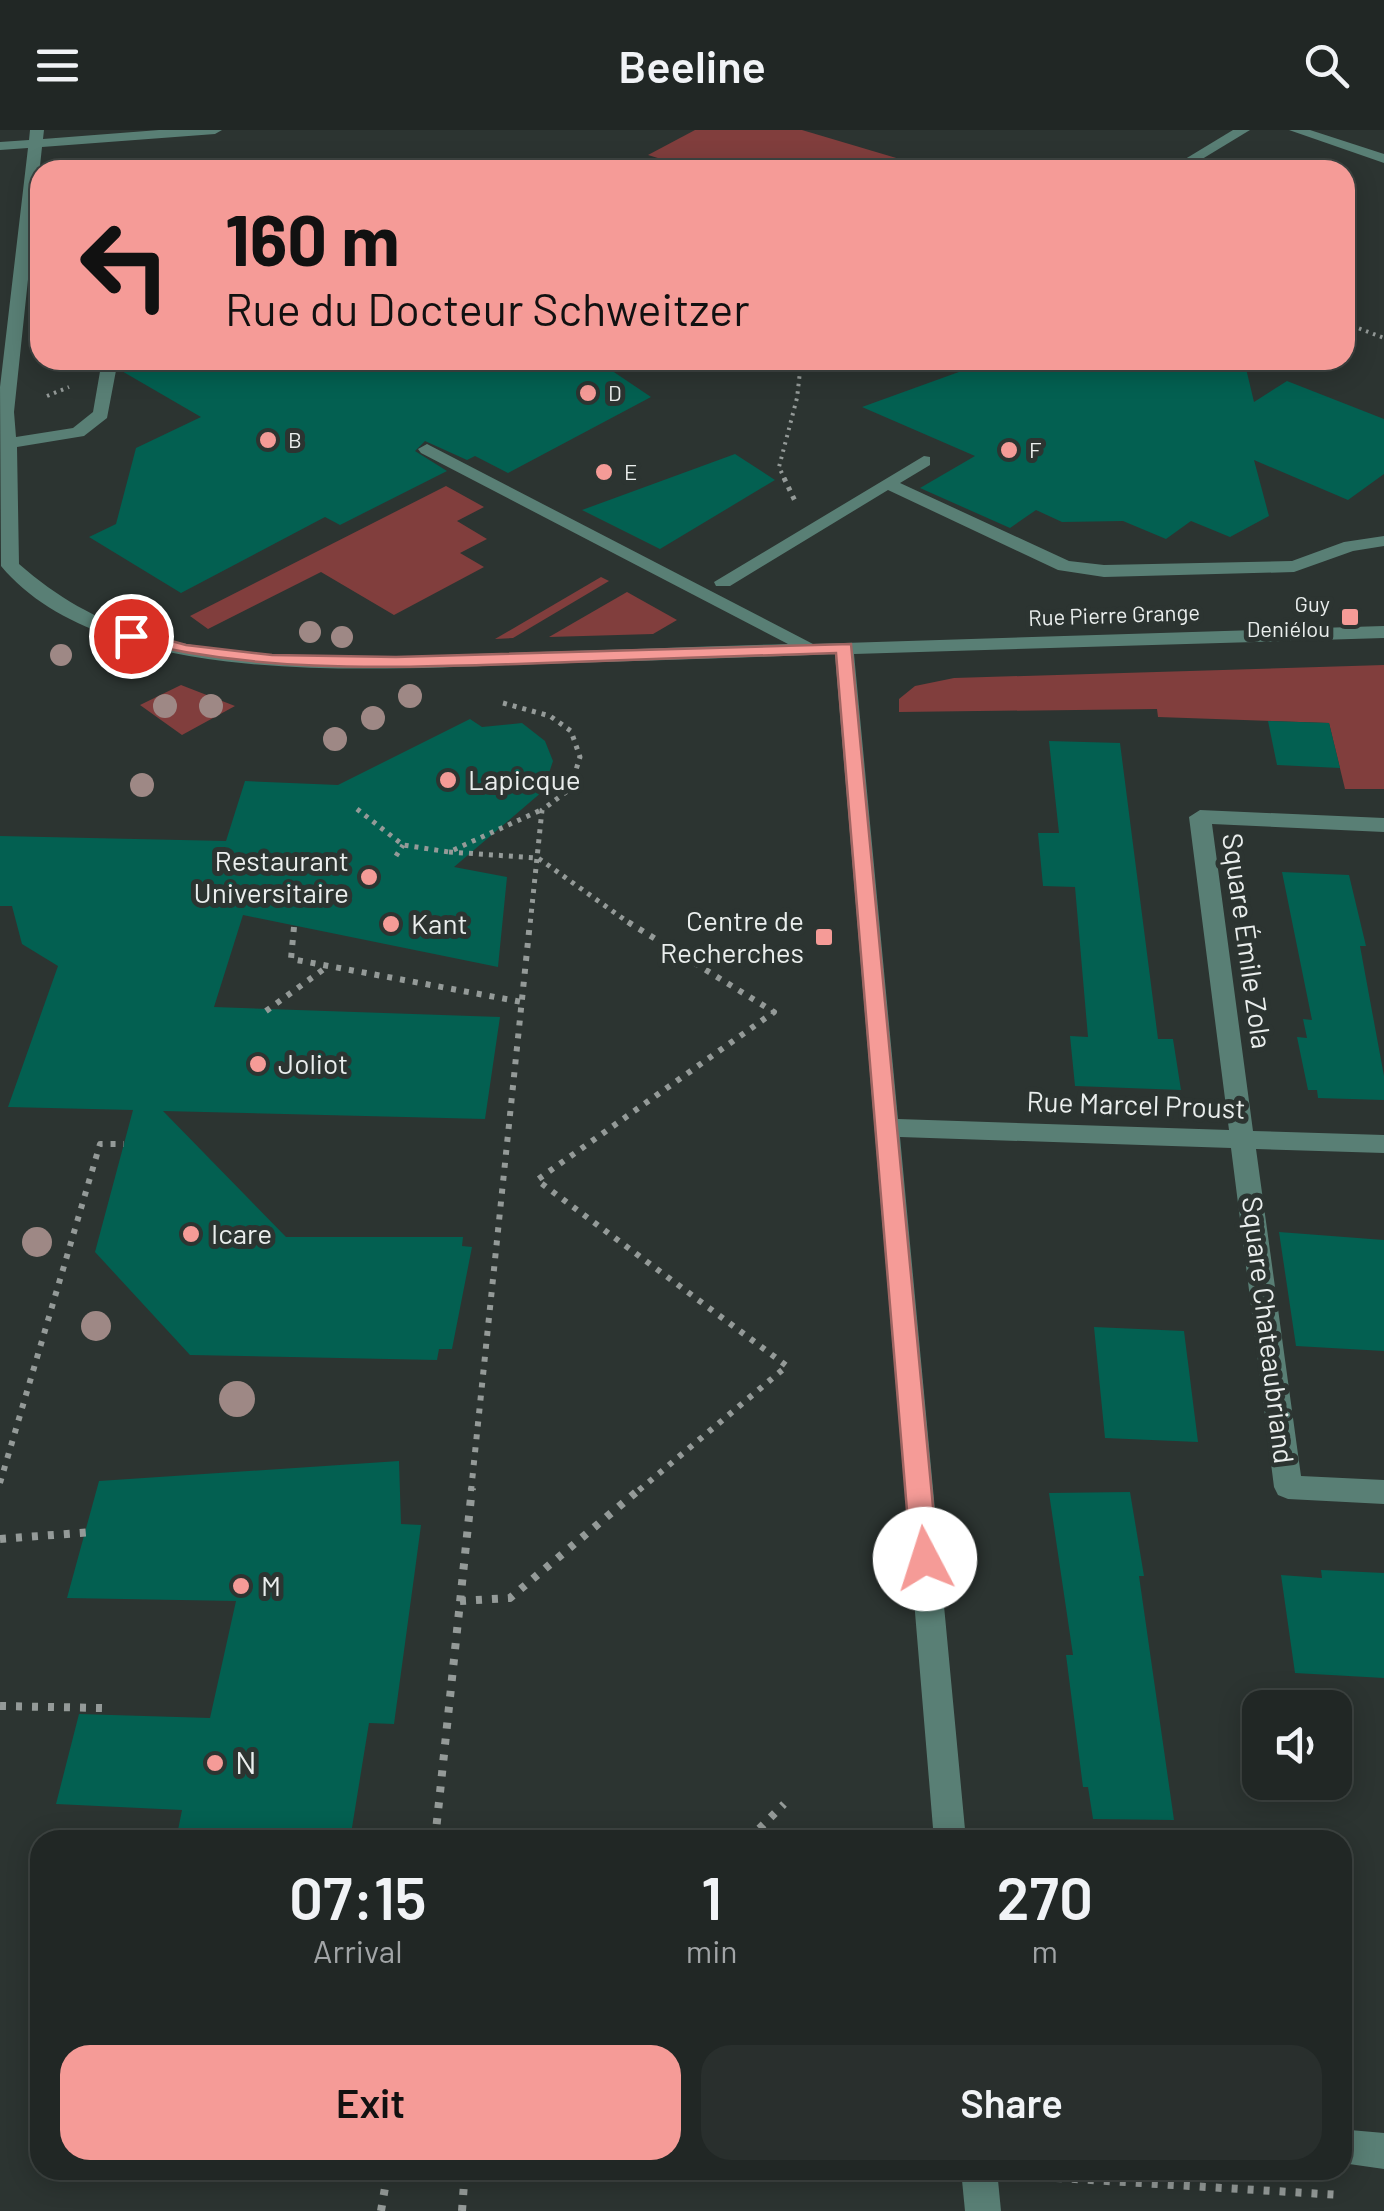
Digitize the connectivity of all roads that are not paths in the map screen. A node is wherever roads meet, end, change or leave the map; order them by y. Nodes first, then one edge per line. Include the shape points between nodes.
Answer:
1 (215, 130) edge
2 (1243, 130) edge
3 (1296, 130) edge
4 (36, 136) edge
5 (0, 146) edge
6 (1191, 160) edge
7 (1384, 160) edge
8 (30, 180) edge
9 (22, 239) junction
10 (0, 240) edge
11 (108, 370) edge
12 (3, 412) edge
13 (8, 444) junction
14 (427, 450) dead end
15 (924, 460) dead end
16 (887, 483) junction
17 (1384, 541) edge
18 (722, 582) dead end
19 (1384, 632) edge
20 (809, 647) junction
21 (844, 647) junction
22 (1384, 824) edge
23 (887, 1128) junction
24 (1242, 1138) junction
25 (1384, 1144) edge
26 (1384, 1492) edge
27 (949, 1830) edge
28 (981, 2180) edge
29 (983, 2211) edge

1 - 4 street
2 - 6 street
3 - 7 street
4 - 5 street
8 - 9 street
9 - 10 street
9 - 12 street
11 - 13 street via 101,414 78,432
12 - 13 street
13 - 20 street, Rue Pierre Grange via 10,566 63,608 185,650 272,661 396,662
14 - 20 street
15 - 16 street
16 - 17 street via 1065,566 1294,566
16 - 18 street
19 - 21 street, Rue Pierre Grange
20 - 21 street, Rue Pierre Grange
21 - 23 street
22 - 24 street, Square Émile Zola via 1200,817
23 - 24 street, Rue Marcel Proust
23 - 27 street
24 - 25 street, Rue Marcel Proust
24 - 26 street, Square Chateaubriand via 1288,1487
28 - 29 street

